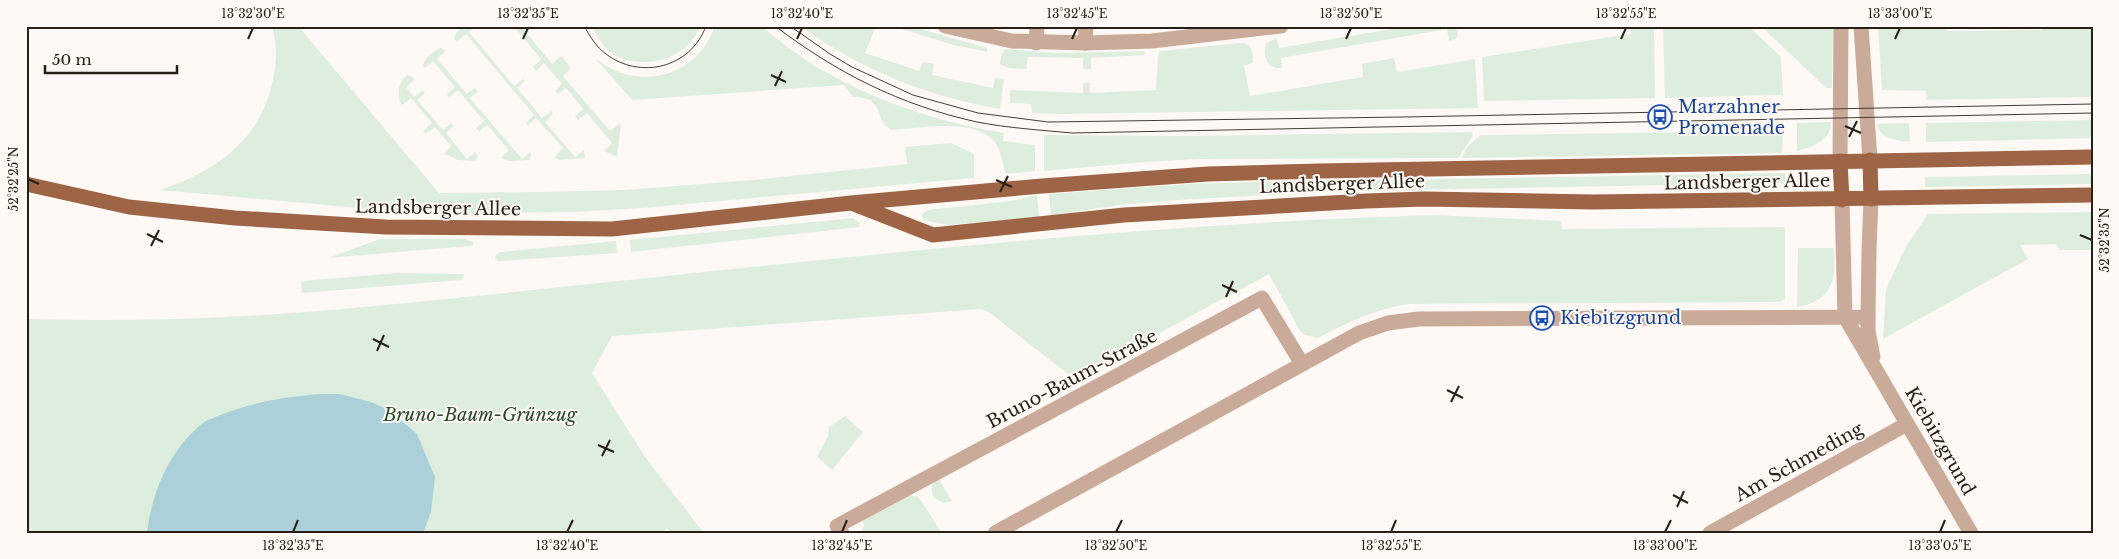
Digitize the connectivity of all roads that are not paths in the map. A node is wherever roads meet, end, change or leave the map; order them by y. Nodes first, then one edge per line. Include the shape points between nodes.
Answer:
1 (945, 26) edge
2 (1037, 26) edge
3 (1086, 26) edge
4 (1281, 26) edge
5 (1840, 26) edge
6 (1861, 26) edge
7 (1256, 28) edge
8 (972, 30) edge
9 (1036, 43) junction
10 (1085, 44) junction
11 (2093, 157) edge
12 (1870, 160) junction
13 (1840, 161) junction
14 (26, 184) edge
15 (2093, 195) edge
16 (1872, 199) junction
17 (1842, 200) junction
18 (851, 203) junction
19 (1845, 317) junction
20 (1868, 317) junction
21 (1302, 364) junction
22 (1875, 368) junction
23 (1907, 424) junction
24 (842, 533) edge
25 (995, 533) edge
26 (1710, 533) edge
27 (1971, 533) edge

1 - 8 street
2 - 9 street
3 - 10 street
4 - 7 street
5 - 13 street
6 - 12 street
7 - 10 street via 1152,41
8 - 9 street via 999,39
9 - 10 street
11 - 12 main road, Landsberger Allee
12 - 13 main road, Landsberger Allee
12 - 16 main road
13 - 17 main road, Landsberger Allee
13 - 18 main road, Landsberger Allee via 1208,174
14 - 18 main road, Landsberger Allee via 129,207 235,218 386,227 612,229
15 - 16 main road, Landsberger Allee
16 - 17 main road, Landsberger Allee
16 - 20 street, Kiebitzgrund
17 - 18 main road, Landsberger Allee via 1356,201 1124,215 934,235
17 - 19 street, Kiebitzgrund
19 - 20 street
19 - 21 street via 1419,319 1388,323 1359,333
19 - 22 street, Kiebitzgrund
20 - 22 street, Kiebitzgrund
21 - 24 street, Bruno-Baum-Straße via 1262,298 837,526
21 - 25 street
22 - 23 street, Kiebitzgrund
23 - 26 street, Am Schmeding
23 - 27 street, Kiebitzgrund

